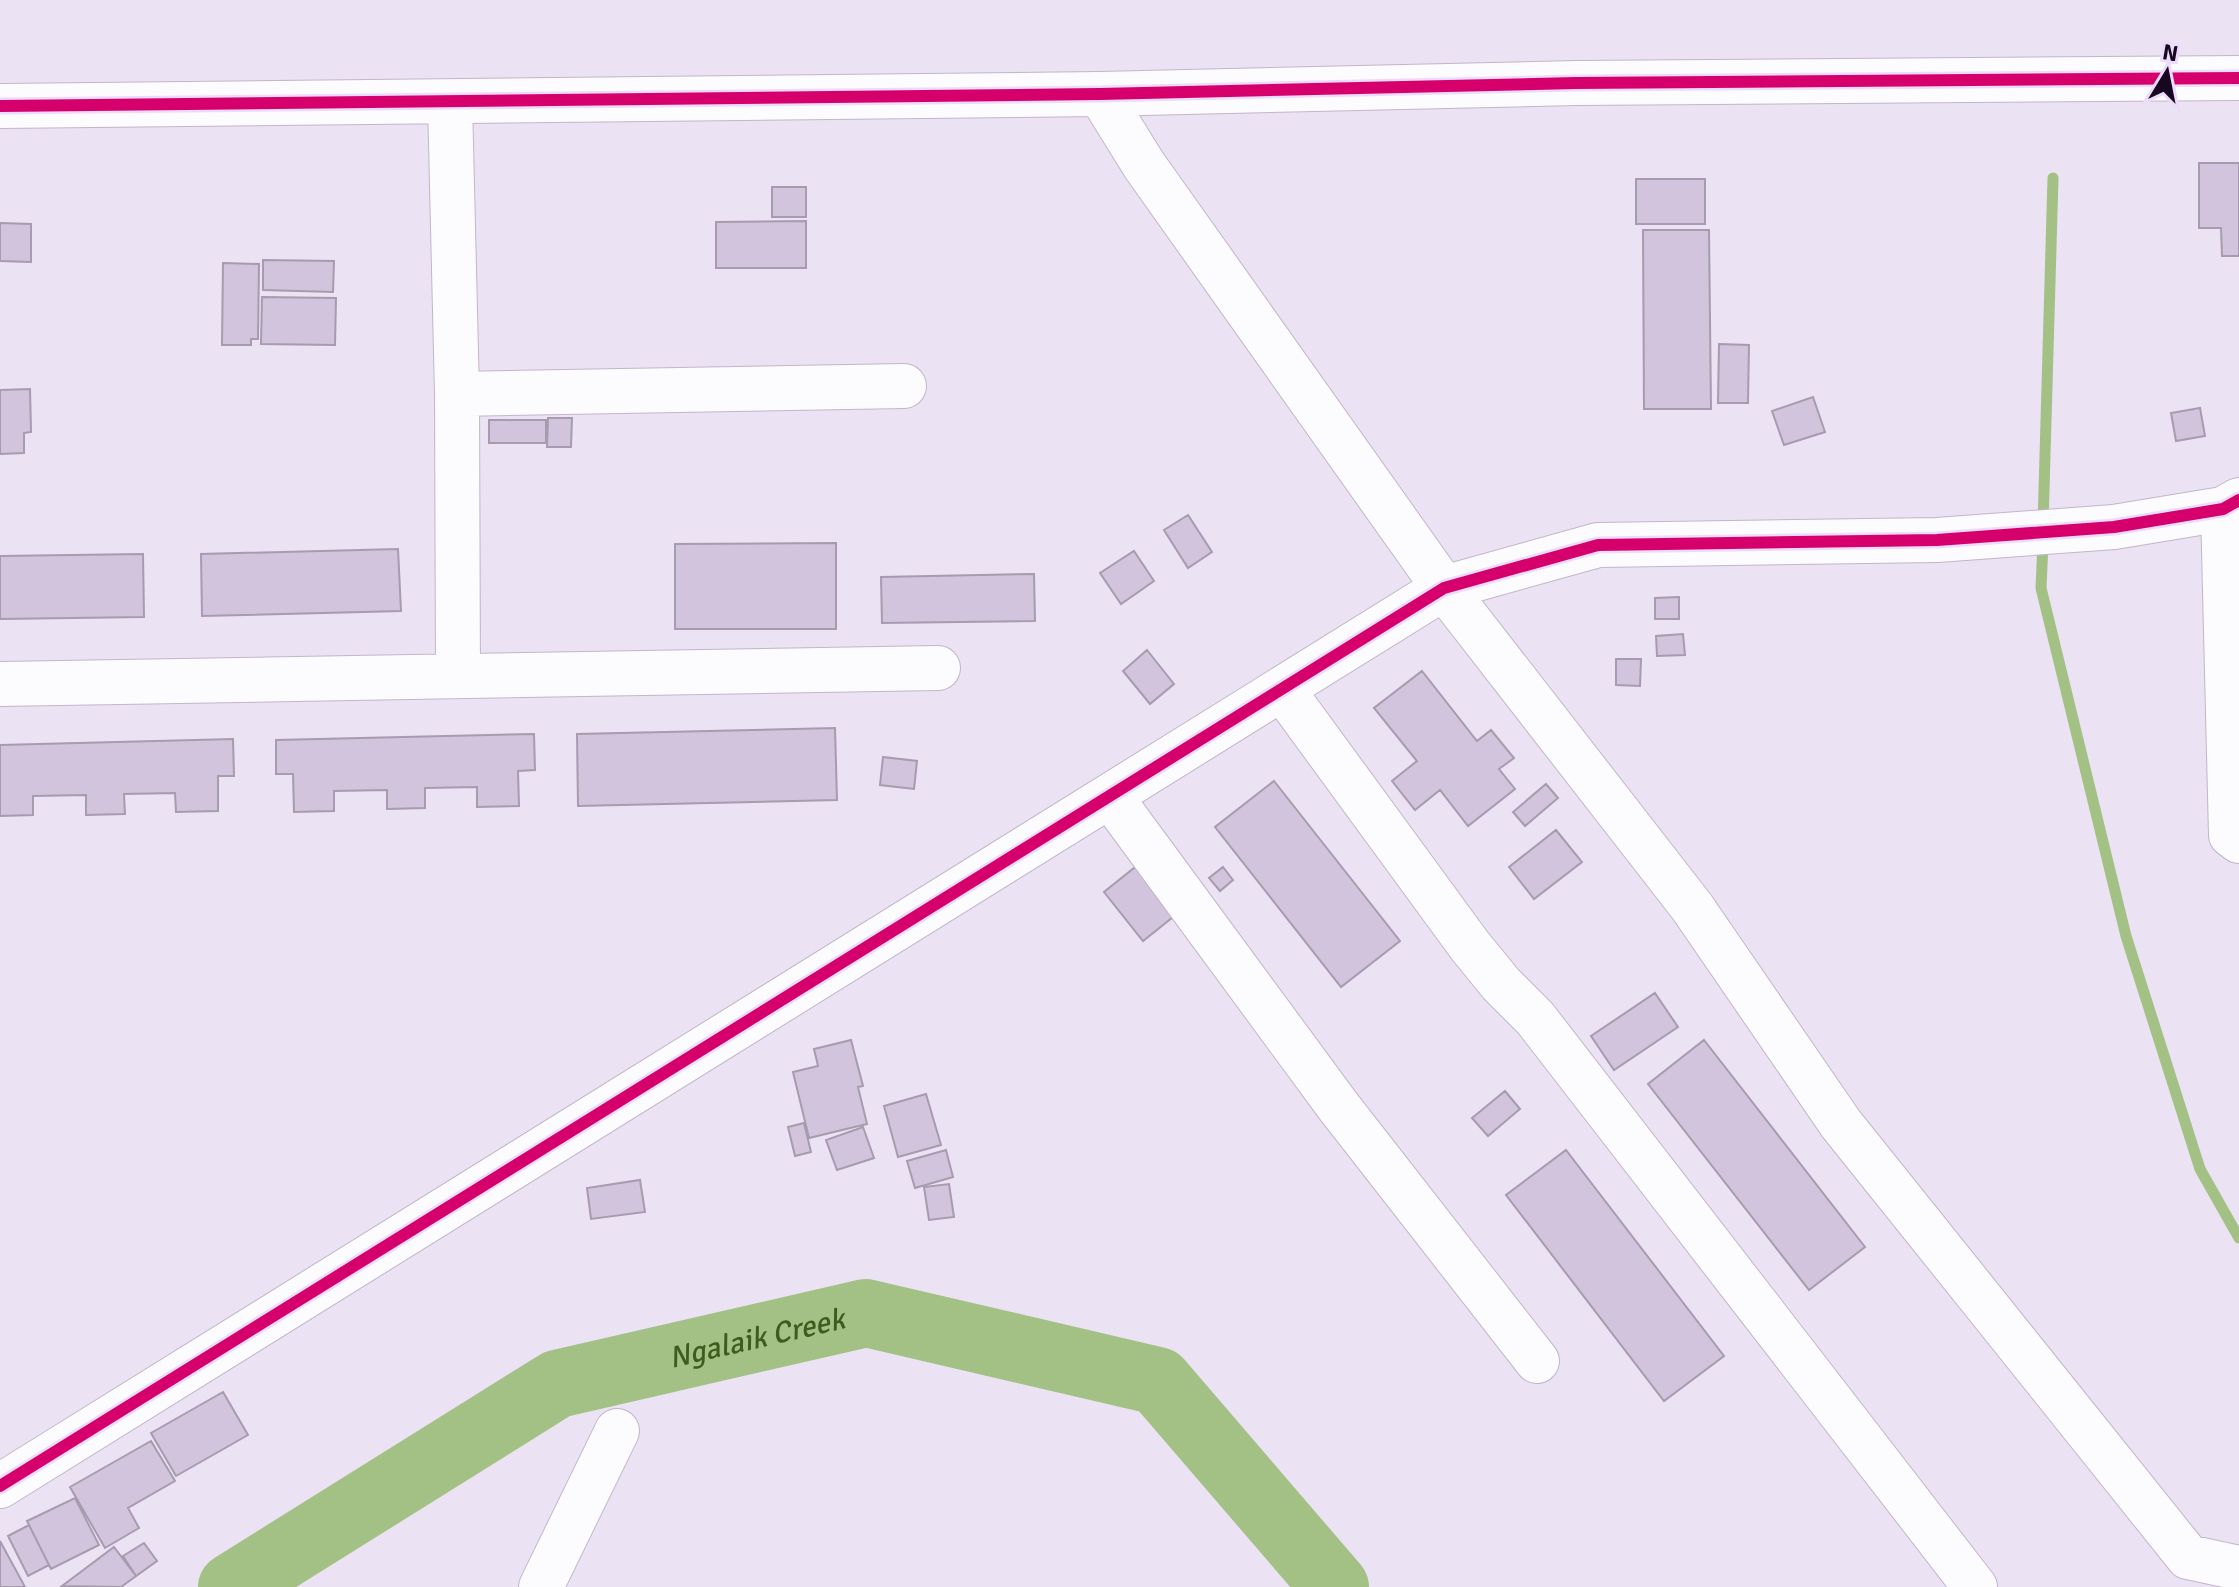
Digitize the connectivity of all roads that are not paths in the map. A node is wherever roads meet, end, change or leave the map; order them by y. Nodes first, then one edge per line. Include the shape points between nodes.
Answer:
1 (2239, 78) edge
2 (1100, 94) junction
3 (450, 102) junction
4 (0, 106) edge
5 (904, 386) dead end
6 (457, 394) junction
7 (2231, 504) edge
8 (1444, 588) junction
9 (938, 668) dead end
10 (458, 676) junction
11 (0, 684) edge
12 (1282, 689) junction
13 (1110, 796) junction
14 (2239, 841) edge
15 (1537, 1361) dead end
16 (617, 1431) dead end
17 (0, 1486) edge
18 (2239, 1568) edge
19 (541, 1587) edge
20 (1975, 1587) edge

1 - 2 street via 1576,83
2 - 3 street
2 - 8 street via 1144,165
3 - 4 street
3 - 6 street
5 - 6 street
6 - 10 street
7 - 8 street via 2114,527 1937,540 1598,545
7 - 14 street via 2231,835
8 - 12 street
8 - 18 street via 1692,907 1841,1124 2188,1557
9 - 10 street
10 - 11 street
12 - 13 street
12 - 20 street via 1470,946 1535,1018
13 - 15 street via 1338,1106
13 - 17 street
16 - 19 street

